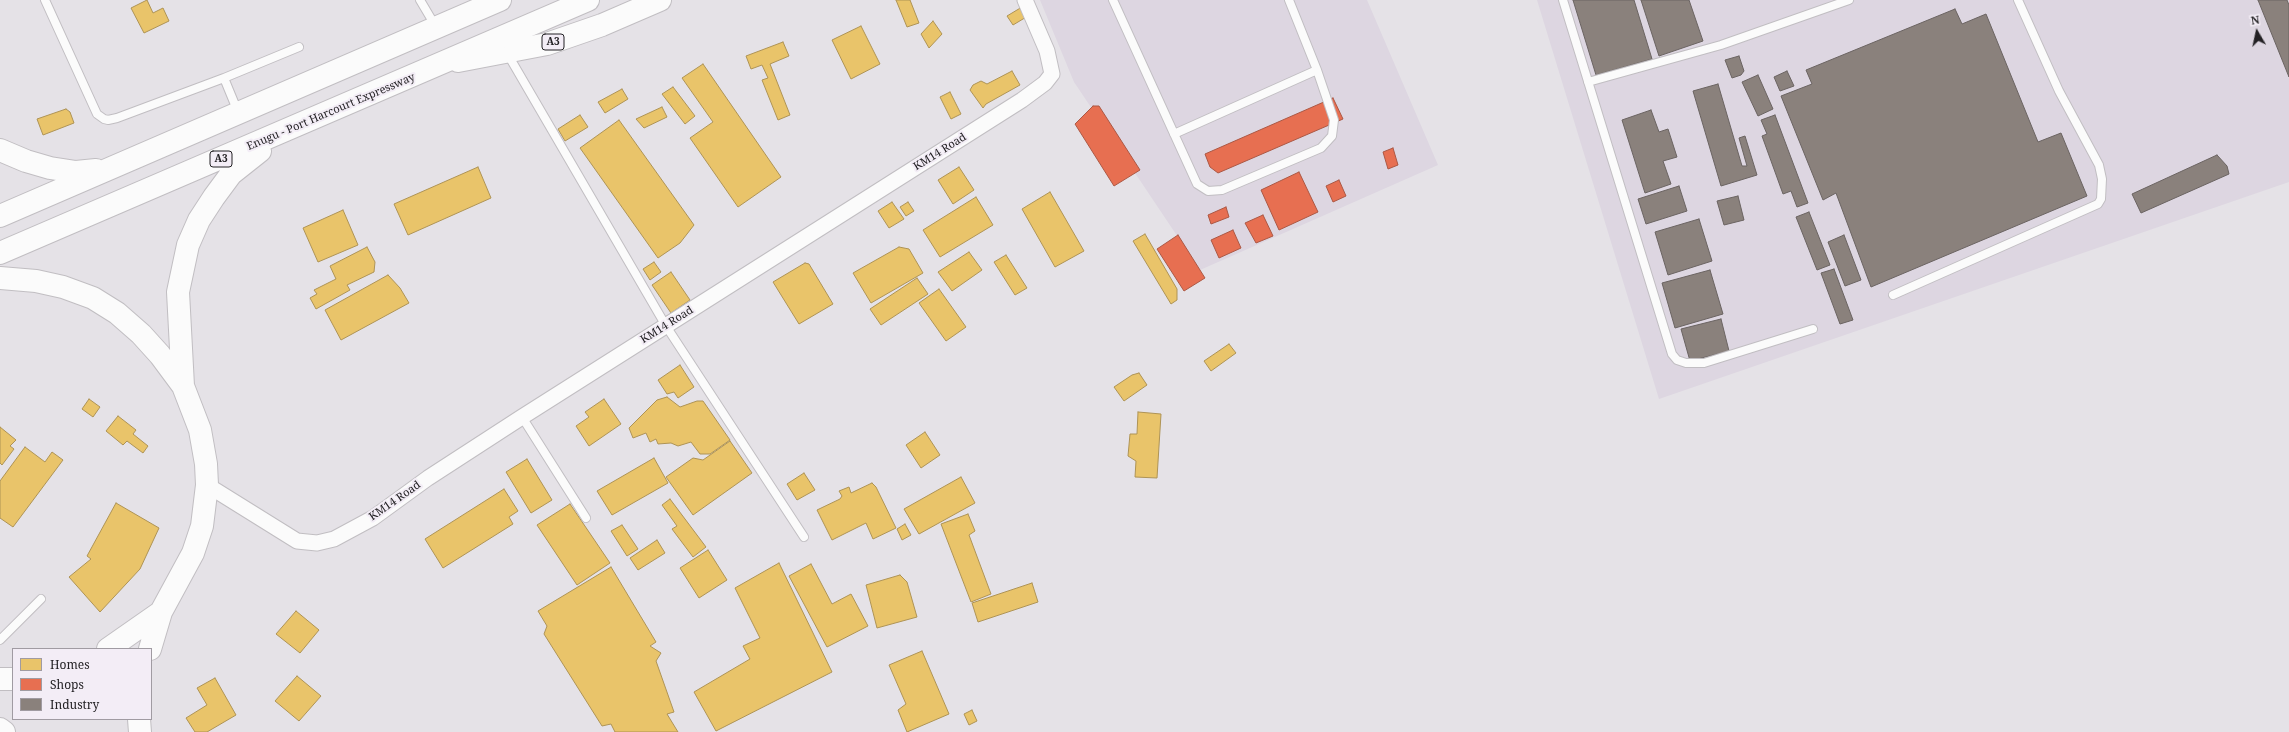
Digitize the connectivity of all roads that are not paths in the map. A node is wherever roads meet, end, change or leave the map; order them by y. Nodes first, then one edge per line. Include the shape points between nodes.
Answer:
1 (45, 0) edge
2 (420, 0) edge
3 (487, 0) edge
4 (500, 0) edge
5 (588, 0) edge
6 (660, 0) edge
7 (1025, 0) edge
8 (1113, 0) edge
9 (1289, 0) edge
10 (1563, 0) edge
11 (1849, 0) edge
12 (2018, 0) edge
13 (437, 28) junction
14 (299, 47) dead end
15 (506, 52) junction
16 (442, 64) junction
17 (1317, 70) junction
18 (224, 78) junction
19 (1588, 82) junction
20 (238, 113) junction
21 (288, 130) junction
22 (1174, 134) junction
23 (0, 150) edge
24 (109, 169) junction
25 (0, 216) edge
26 (0, 254) edge
27 (0, 278) edge
28 (1893, 295) dead end
29 (666, 326) junction
30 (1813, 329) dead end
31 (183, 386) junction
32 (522, 417) junction
33 (207, 485) junction
34 (586, 518) dead end
35 (804, 537) dead end
36 (41, 600) dead end
37 (161, 612) junction
38 (0, 640) edge
39 (109, 648) edge
40 (150, 648) edge
41 (0, 680) edge
42 (12, 680) edge
43 (139, 720) edge
44 (0, 729) edge
45 (4, 732) edge
46 (140, 732) edge

1 - 18 lane via 97,114 104,119 117,118
2 - 13 lane
3 - 13 main road
4 - 13 main road
5 - 16 main road, Enugu - Port Harcourt Expressway / A3
6 - 15 main road, Enugu - Port Harcourt Expressway / A3 via 602,25 547,44
7 - 29 street, KM14 Road via 1047,51 1052,74 1045,83
8 - 22 lane
9 - 17 lane
10 - 19 lane
11 - 19 lane via 1722,44
12 - 28 lane via 2059,91 2098,165 2102,180 2101,199 2098,204
13 - 20 main road
14 - 18 lane
15 - 16 main road, Enugu - Port Harcourt Expressway / A3
15 - 29 lane
16 - 21 main road, Enugu - Port Harcourt Expressway / A3
17 - 22 lane
17 - 22 lane via 1334,120 1332,136 1321,148 1222,190 1208,191 1198,184
18 - 20 lane
19 - 30 lane via 1672,354 1686,363 1704,363
20 - 24 main road
21 - 26 main road, Enugu - Port Harcourt Expressway / A3
21 - 31 main road via 231,174 199,220 188,245 178,292
23 - 24 main road via 50,168 76,172
24 - 25 main road
27 - 31 main road via 36,281 93,298 118,313 141,334
29 - 32 street, KM14 Road
29 - 35 lane
31 - 33 main road via 200,430
32 - 33 street, KM14 Road via 428,478 373,518 334,539 317,544 297,541
32 - 34 lane
33 - 37 main road via 202,526 194,553
36 - 38 lane
37 - 39 main road
37 - 40 main road
41 - 42 main road
43 - 46 main road
44 - 45 main road

